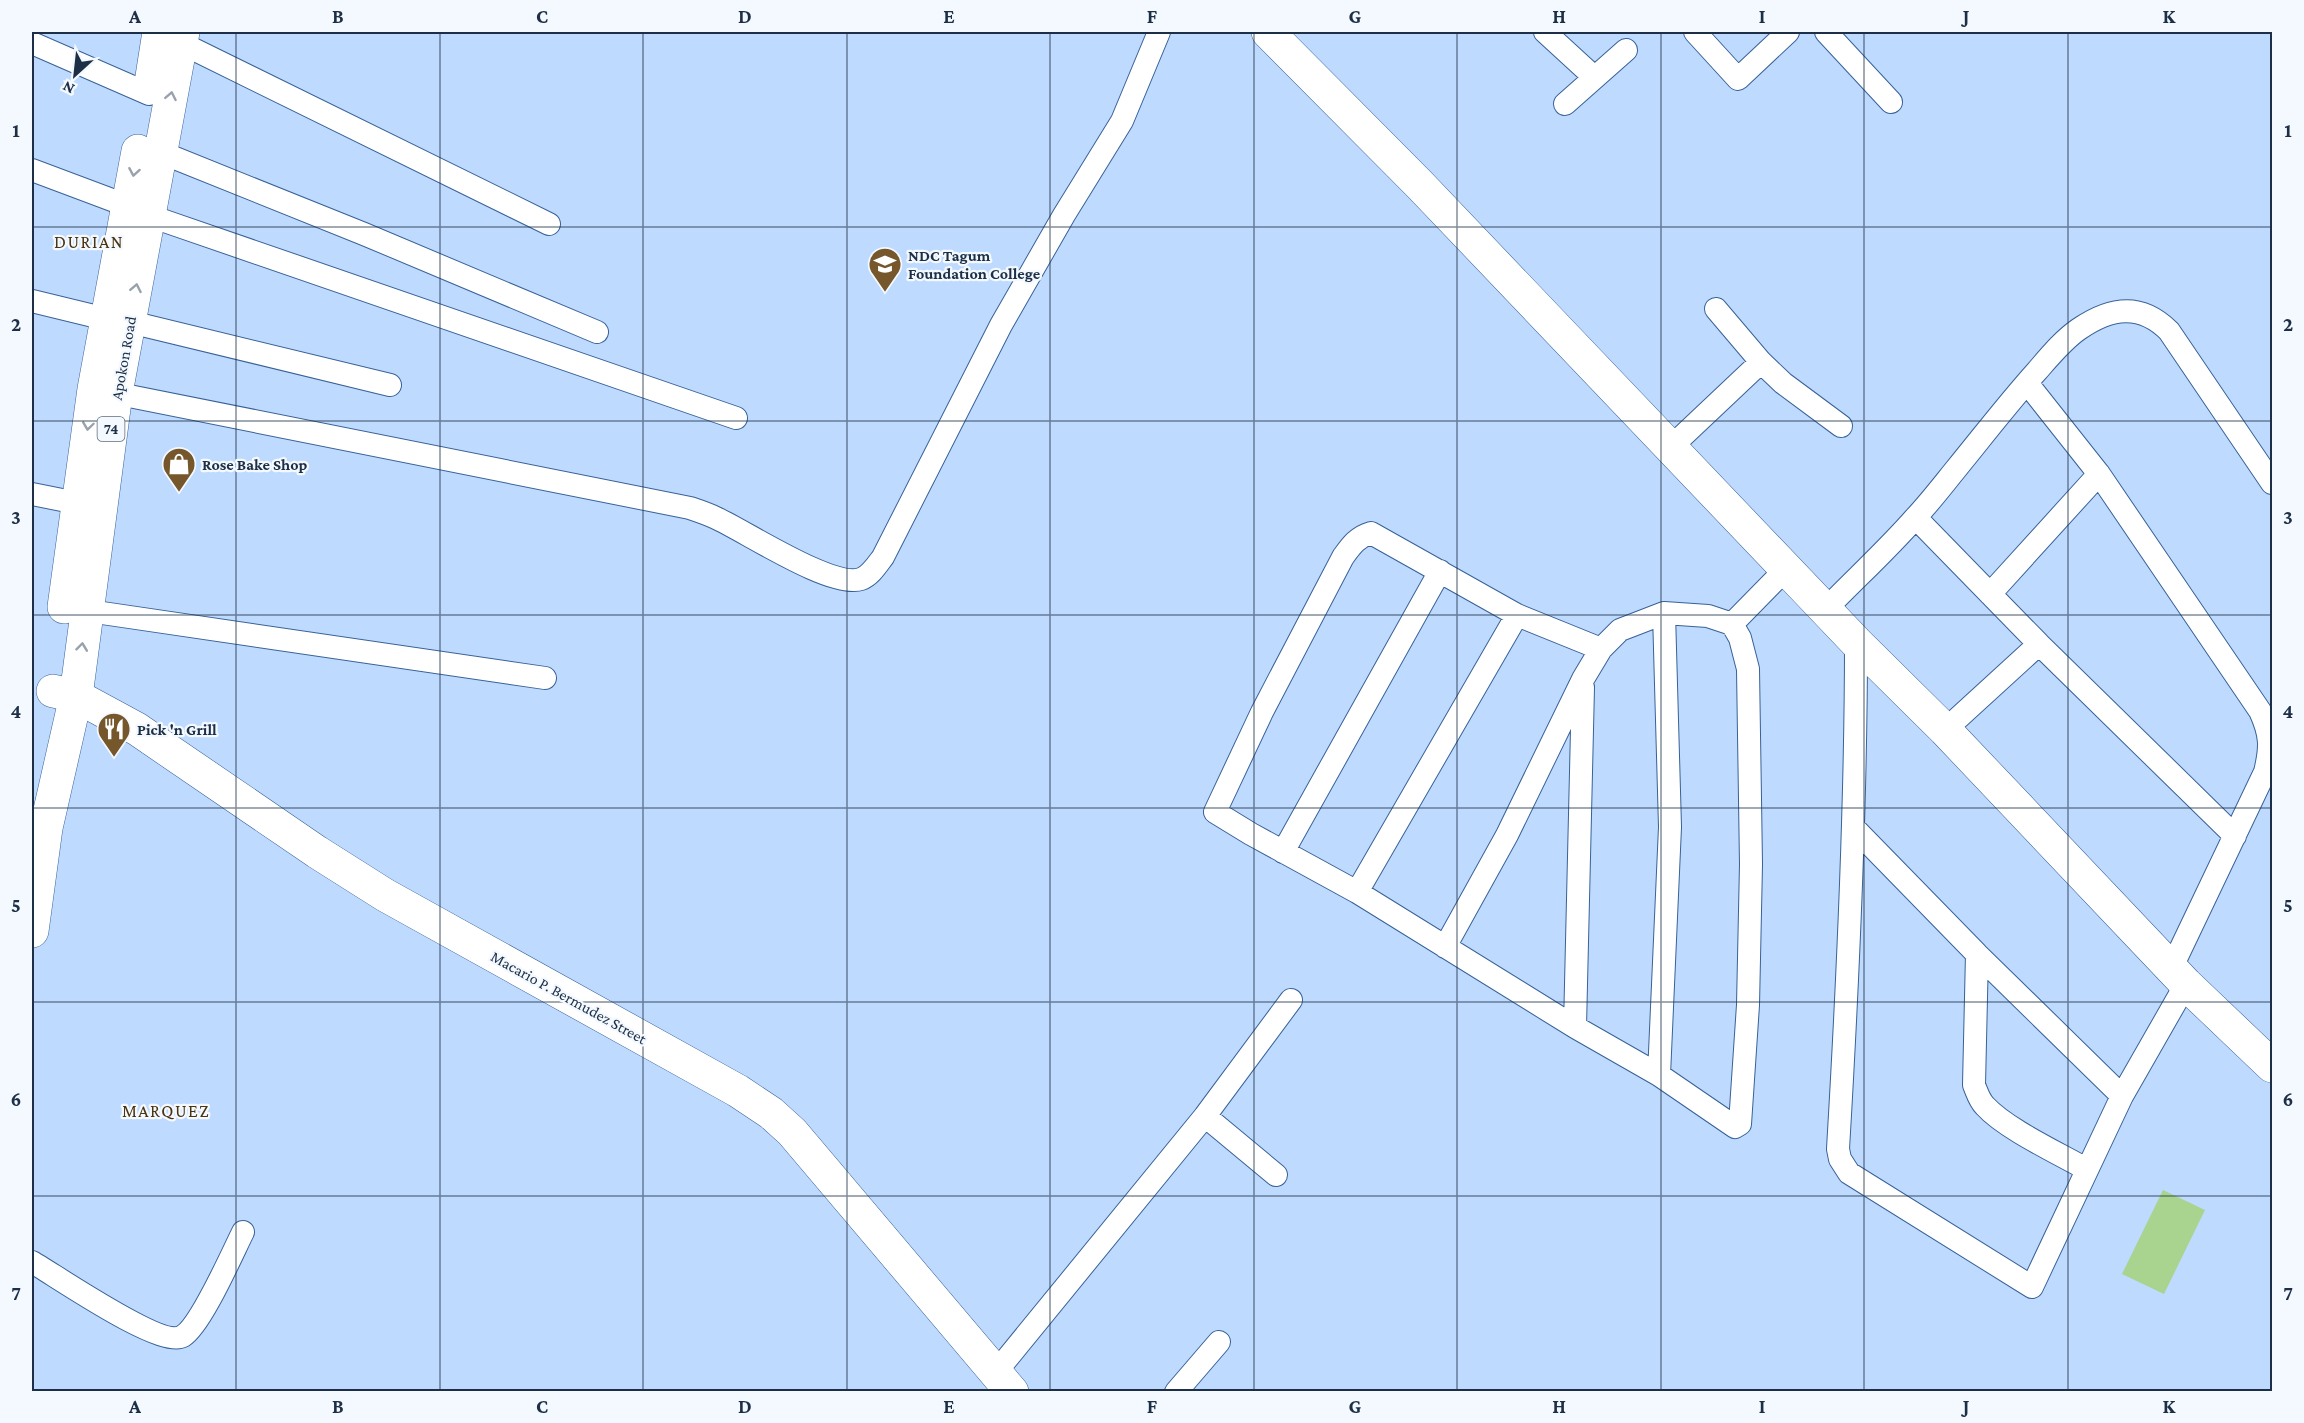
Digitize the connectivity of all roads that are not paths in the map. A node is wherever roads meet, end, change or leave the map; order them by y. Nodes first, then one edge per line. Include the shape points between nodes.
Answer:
1 (1159, 32) edge
2 (1268, 32) edge
3 (1545, 32) edge
4 (1695, 32) edge
5 (1788, 32) edge
6 (1826, 32) edge
7 (167, 34) edge
8 (32, 43) edge
9 (1626, 50) dead end
10 (1594, 77) junction
11 (149, 93) junction
12 (1891, 102) dead end
13 (1565, 104) dead end
14 (160, 152) junction
15 (32, 170) edge
16 (139, 211) junction
17 (549, 224) dead end
18 (32, 301) edge
19 (1716, 309) dead end
20 (118, 321) junction
21 (597, 332) dead end
22 (1761, 363) junction
23 (2027, 383) junction
24 (390, 385) dead end
25 (105, 391) junction
26 (736, 418) dead end
27 (1841, 426) dead end
28 (1671, 447) junction
29 (2099, 474) junction
30 (2272, 483) edge
31 (32, 495) edge
32 (77, 503) junction
33 (1916, 518) junction
34 (1787, 568) junction
35 (1440, 571) junction
36 (1990, 594) junction
37 (75, 609) junction
38 (1826, 609) junction
39 (1664, 613) junction
40 (1518, 615) junction
41 (1732, 624) junction
42 (1856, 642) junction
43 (2039, 644) junction
44 (1601, 649) junction
45 (545, 678) dead end
46 (1583, 679) junction
47 (65, 694) junction
48 (1945, 730) junction
49 (1853, 827) junction
50 (2235, 836) junction
51 (1283, 852) junction
52 (1357, 892) junction
53 (32, 930) edge
54 (1444, 947) junction
55 (1977, 954) junction
56 (2178, 976) junction
57 (1291, 1000) dead end
58 (1575, 1027) junction
59 (2272, 1066) edge
60 (1659, 1075) junction
61 (2122, 1096) junction
62 (1204, 1116) junction
63 (2086, 1169) junction
64 (1276, 1175) dead end
65 (243, 1232) dead end
66 (32, 1262) edge
67 (1219, 1342) dead end
68 (1004, 1382) edge
69 (1176, 1392) edge

1 - 25 street via 1122,121 1001,325 884,557 862,579 849,581 816,570 690,508
2 - 28 main road
3 - 10 street
4 - 5 street via 1738,80
6 - 12 street
7 - 11 main road, Apokon Road / 74
14 -> 7 main road, Apokon Road / 74
7 - 17 street
8 - 11 street
9 - 10 street
10 - 13 street
11 -> 16 main road, Apokon Road / 74
14 - 16 main road, Apokon Road / 74
14 - 21 street
15 - 16 street
16 - 20 main road, Apokon Road / 74
16 - 26 street
18 - 20 street
19 - 22 street
20 - 24 street
20 - 25 main road, Apokon Road / 74
22 - 27 street
22 - 28 street
23 - 29 street
23 - 30 street via 2080,328 2121,312 2136,310 2147,314 2169,331
23 - 33 street
25 -> 32 main road, Apokon Road / 74
25 - 37 main road, Apokon Road / 74
28 - 34 main road
29 - 36 street
29 - 50 street via 2267,726 2270,739 2265,772
31 - 32 street
32 - 37 main road, Apokon Road / 74
33 - 36 street
33 - 38 street
34 - 38 main road
34 - 41 street
35 - 40 street
35 - 51 street
35 - 51 street via 1371,533 1352,544 1343,557 1215,812
36 - 43 street
37 - 45 street
37 - 47 main road, Apokon Road / 74
38 - 42 main road
39 - 41 street via 1708,616
39 - 44 street via 1620,630
39 - 60 street via 1670,827
40 - 44 street
40 - 52 street
41 - 60 street via 1748,669 1749,982 1740,1124 1735,1127
42 - 48 main road
42 - 49 street
43 - 48 street
43 - 50 street
44 - 46 street
46 - 54 street via 1507,835
46 - 58 street
47 - 53 main road, Apokon Road / 74
47 - 68 main road, Macario P. Bermudez Street via 137,729 368,885 738,1090 771,1113 792,1132
48 - 56 main road
49 - 55 street
49 - 63 street via 1838,1149 1844,1167 2032,1287
50 - 56 street
51 - 52 street
52 - 54 street
54 - 58 street
55 - 61 street
55 - 63 street via 1974,1085 1979,1098 2001,1119
56 - 59 main road
56 - 61 street
57 - 62 street
58 - 60 street
61 - 63 street
62 - 64 street
62 - 68 street
65 - 66 street via 197,1319 182,1336 174,1338 119,1316
67 - 69 street

